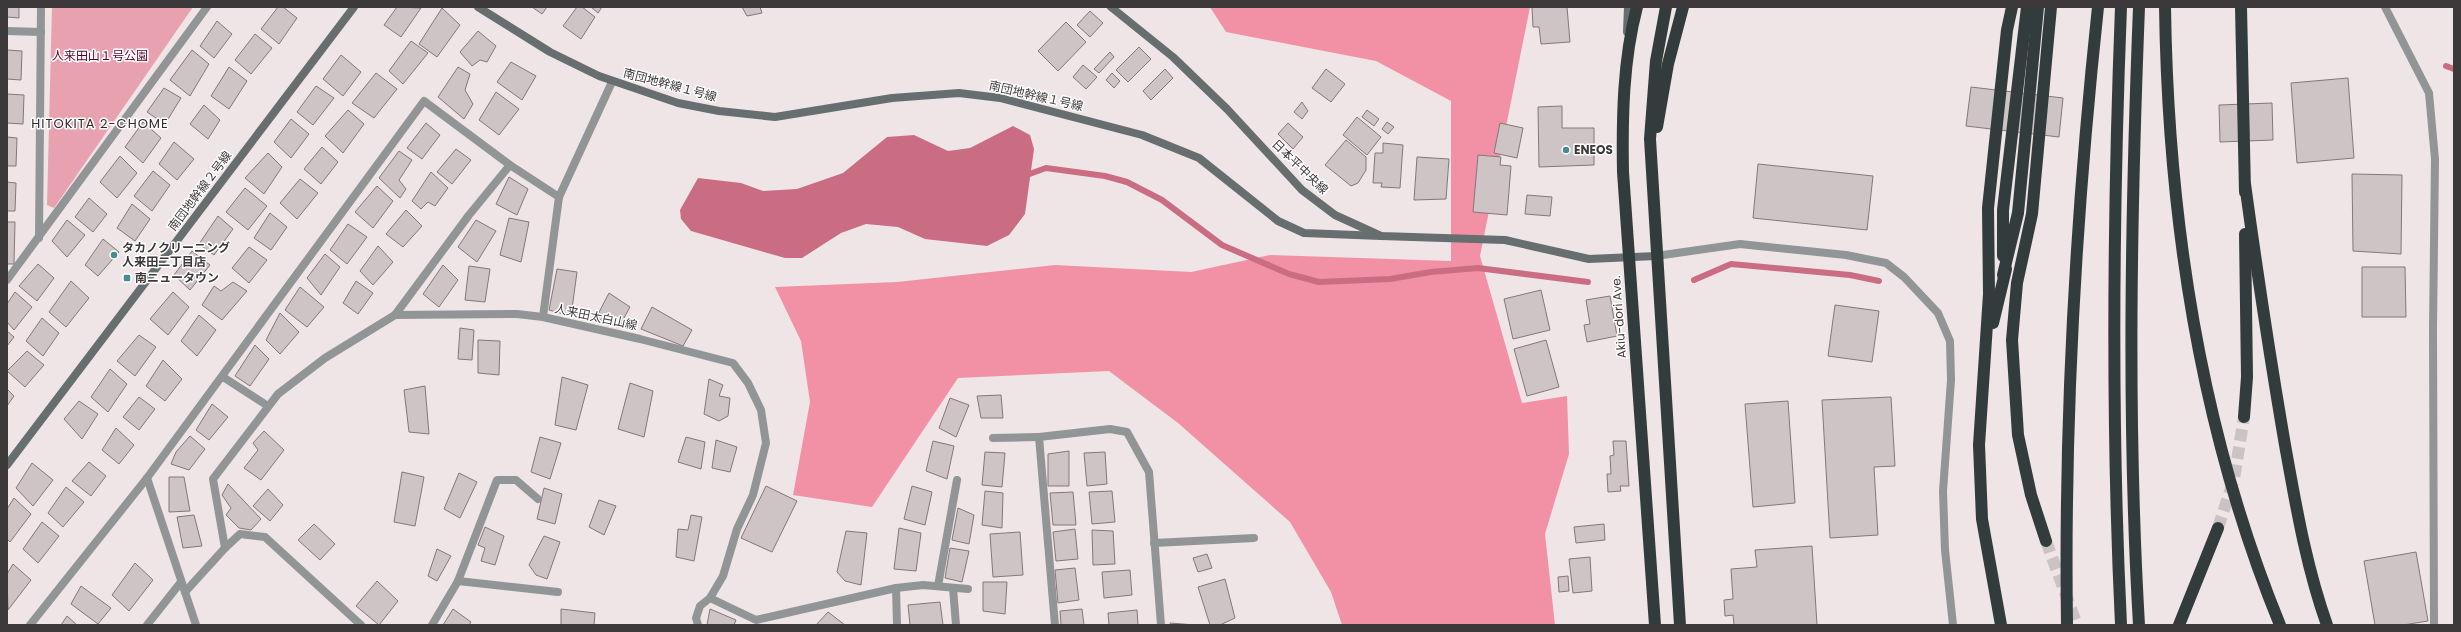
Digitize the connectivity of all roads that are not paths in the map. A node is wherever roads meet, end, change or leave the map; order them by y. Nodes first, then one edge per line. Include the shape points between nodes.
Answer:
1 (41, 7) edge
2 (207, 7) edge
3 (354, 7) edge
4 (478, 7) edge
5 (1111, 7) edge
6 (1628, 7) edge
7 (1637, 7) edge
8 (1666, 7) edge
9 (1683, 7) edge
10 (2012, 7) edge
11 (2027, 7) edge
12 (2038, 7) edge
13 (2051, 7) edge
14 (2098, 7) edge
15 (2121, 7) edge
16 (2139, 7) edge
17 (2165, 7) edge
18 (2235, 7) edge
19 (2241, 7) edge
20 (2385, 7) edge
21 (7, 31) edge
22 (41, 32) junction
23 (2241, 50) junction
24 (612, 82) junction
25 (1625, 99) junction
26 (510, 165) junction
27 (1651, 181) junction
28 (2244, 184) junction
29 (559, 197) junction
30 (1988, 208) junction
31 (2032, 214) junction
32 (1381, 236) junction
33 (39, 238) junction
34 (1656, 256) junction
35 (1629, 258) junction
36 (2003, 275) junction
37 (7, 280) edge
38 (395, 315) junction
39 (543, 318) junction
40 (2012, 340) junction
41 (1984, 367) junction
42 (223, 377) junction
43 (268, 406) junction
44 (2244, 417) tunnel mouth
45 (1040, 437) junction
46 (993, 438) dead end
47 (7, 465) edge
48 (147, 478) junction
49 (957, 480) dead end
50 (538, 499) dead end
51 (2218, 528) tunnel mouth
52 (1254, 538) dead end
53 (2046, 541) tunnel mouth
54 (1154, 543) junction
55 (226, 548) junction
56 (458, 581) junction
57 (181, 582) junction
58 (938, 586) junction
59 (896, 588) junction
60 (953, 588) junction
61 (968, 589) dead end
62 (184, 592) junction
63 (558, 592) dead end
64 (710, 598) junction
65 (30, 625) edge
66 (147, 625) edge
67 (196, 625) edge
68 (361, 625) edge
69 (432, 625) edge
70 (698, 625) edge
71 (897, 625) edge
72 (956, 625) edge
73 (1055, 625) edge
74 (1161, 625) edge
75 (1655, 625) edge
76 (1680, 625) edge
77 (1953, 625) edge
78 (2001, 625) edge
79 (2067, 625) edge
80 (2121, 625) edge
81 (2139, 625) edge
82 (2179, 625) edge
83 (2280, 625) edge
84 (2327, 625) edge
85 (2434, 625) edge

1 - 22 street
2 - 33 street
3 - 47 street, 南団地幹線２号線
4 - 24 street via 550,52
5 - 32 street, 日本平中央線 via 1173,57 1222,104 1302,190 1335,215
6 - 25 street
7 - 25 highway, Akiu-dori Ave. via 1628,55
8 - 27 highway via 1652,100
9 - 27 highway via 1668,64 1655,139
10 - 30 highway via 2007,30
11 - 36 highway via 2002,210
12 - 36 highway via 2018,213
13 - 31 highway
14 - 79 highway via 2073,314 2066,494
15 - 80 highway via 2114,352
16 - 81 highway via 2133,352
17 - 83 highway via 2172,159 2183,253 2198,342 2237,507
18 - 23 highway
19 - 23 highway
20 - 85 street via 2428,93 2435,159 2432,329
21 - 22 street
22 - 33 street
23 - 28 highway
24 - 29 street, 人来田太白山線
24 - 32 street, 南団地幹線１号線 via 678,103 719,111 775,116 892,98 959,93 1000,98 1142,135 1199,158 1278,221 1304,233
25 - 35 highway, Akiu-dori Ave. via 1623,172
26 - 29 street
26 - 38 street via 469,215
26 - 42 street via 424,101
27 - 34 highway
28 - 44 highway via 2247,343
28 - 84 highway via 2267,341 2296,505 2307,558
29 - 39 street, 人来田太白山線
30 - 36 highway
30 - 41 highway via 1989,294
31 - 36 highway
31 - 40 highway via 2017,283
32 - 35 street, 日本平中央線 via 1505,240 1589,259
33 - 37 street
34 - 35 street, 日本平中央線
34 - 76 highway
34 - 77 street via 1740,244 1846,255 1886,263 1904,277 1938,313 1950,341 1951,380 1944,490 1945,550
35 - 75 highway, Akiu-dori Ave.
36 - 40 highway
36 - 41 highway
38 - 39 street via 517,314
38 - 43 street via 325,358 278,394
39 - 64 street, 人来田太白山線 via 733,363 748,383 761,410 766,443 753,495 737,529 723,576
40 - 53 highway via 2018,435 2031,495
41 - 78 highway via 1980,407 1979,482 1987,553
42 - 43 street
42 - 48 street
43 - 55 street via 214,479
45 - 46 street
45 - 54 street via 1110,429 1127,432 1149,472
45 - 73 street
48 - 57 street
48 - 65 street
49 - 58 street
50 - 56 street via 516,480 497,480
51 - 82 highway
52 - 54 street
54 - 74 street
55 - 62 street
55 - 68 street via 240,534 265,537
56 - 63 street
56 - 69 street
57 - 62 street
57 - 66 street
58 - 59 street
58 - 60 street
59 - 64 street via 756,620
59 - 71 street
60 - 61 street
60 - 72 street
62 - 67 street
64 - 70 street, 人来田太白山線 via 700,606 696,618

